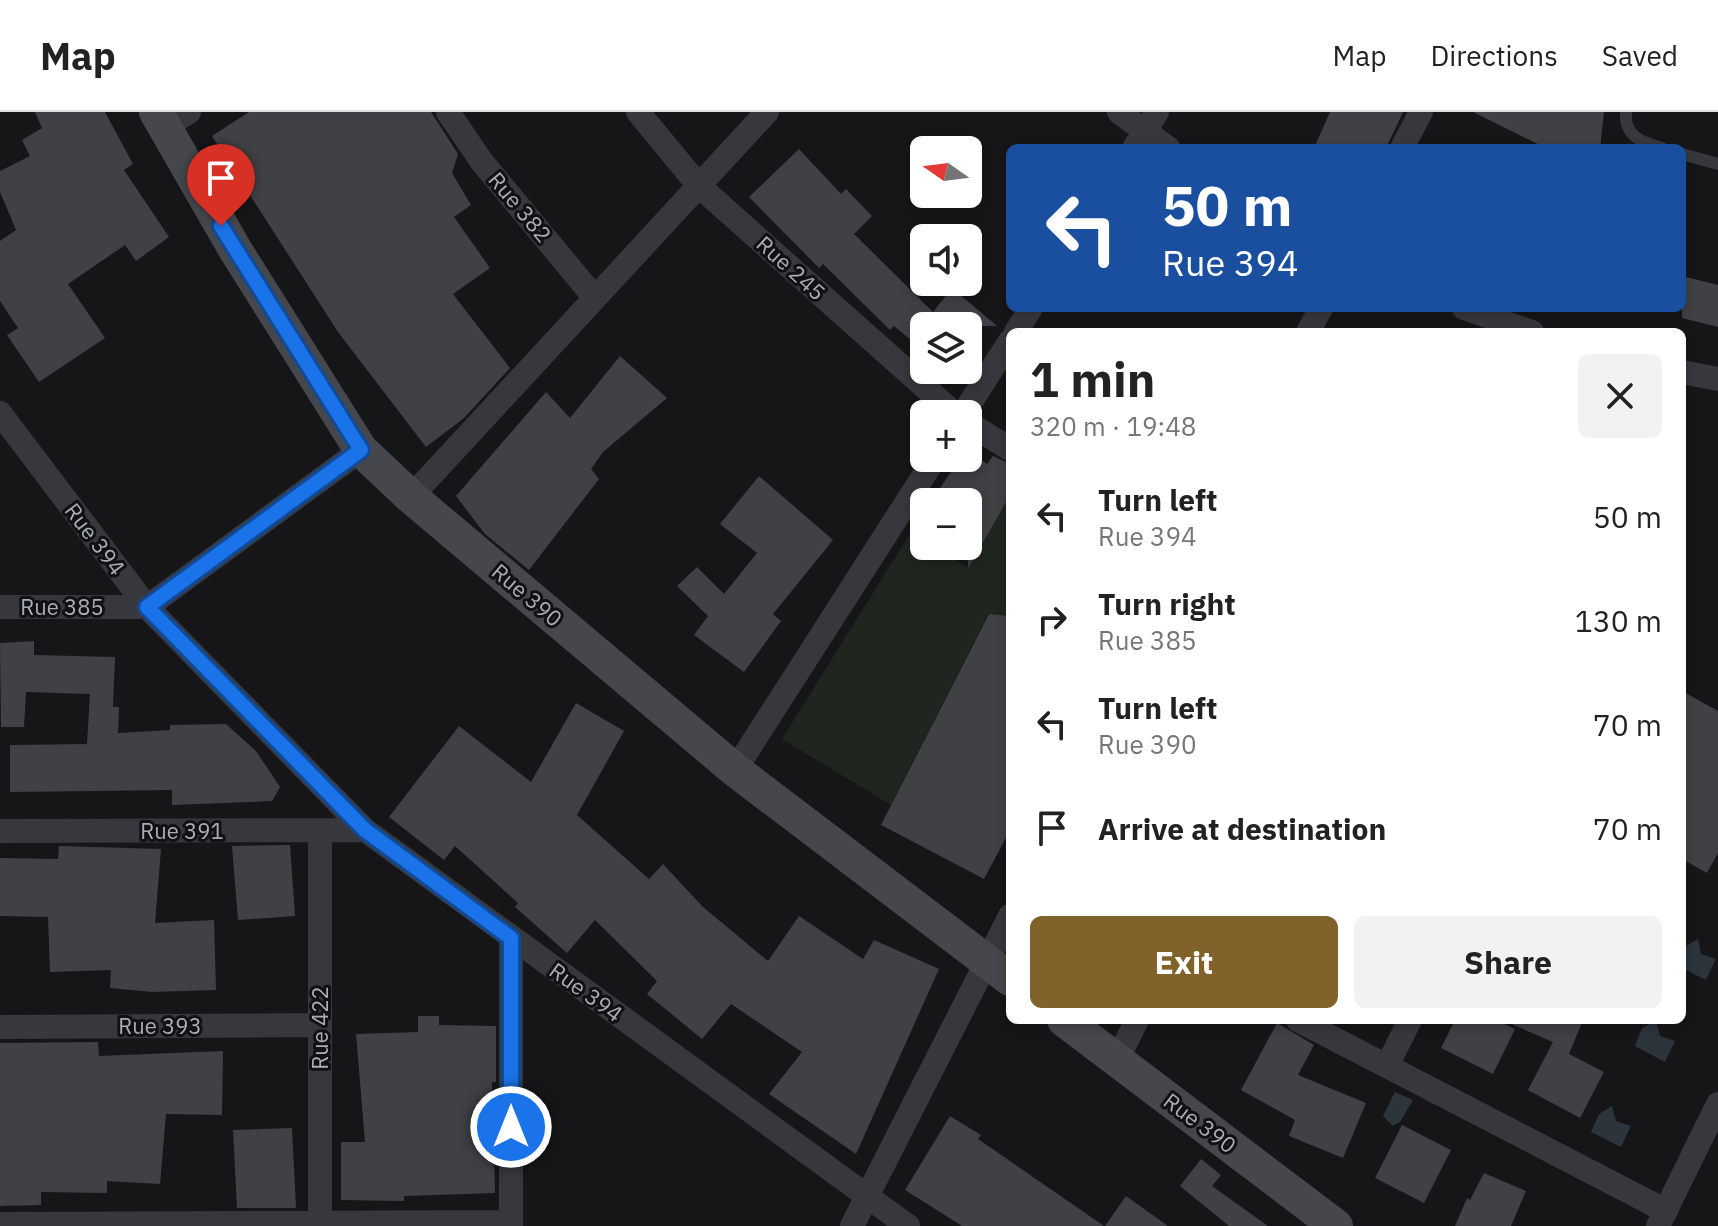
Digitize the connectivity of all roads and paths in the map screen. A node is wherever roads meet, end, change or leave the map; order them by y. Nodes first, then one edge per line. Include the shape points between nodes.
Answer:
1 (448, 112) edge
2 (638, 112) edge
3 (767, 112) edge
4 (1119, 112) edge
5 (1157, 112) edge
6 (1421, 112) edge
7 (1626, 112) edge
8 (170, 117) edge
9 (1139, 140) edge
10 (1404, 144) edge
11 (1649, 144) edge
12 (1686, 155) edge
13 (1718, 164) edge
14 (699, 186) junction
15 (595, 298) junction
16 (1471, 312) edge
17 (1496, 327) edge
18 (1006, 347) edge
19 (1686, 373) edge
20 (1718, 379) edge
21 (939, 400) edge
22 (972, 400) edge
23 (0, 413) edge
24 (982, 432) edge
25 (1006, 447) edge
26 (361, 450) junction
27 (926, 472) edge
28 (411, 497) junction
29 (0, 607) edge
30 (147, 607) junction
31 (735, 770) junction
32 (320, 830) junction
33 (365, 830) junction
34 (0, 831) edge
35 (1006, 934) edge
36 (511, 938) junction
37 (998, 970) edge
38 (1069, 1024) edge
39 (1135, 1024) edge
40 (1306, 1024) edge
41 (1408, 1024) edge
42 (320, 1025) junction
43 (0, 1027) edge
44 (1117, 1060) junction
45 (1387, 1066) junction
46 (1718, 1104) edge
47 (868, 1195) junction
48 (1662, 1218) edge
49 (0, 1224) edge
50 (320, 1224) edge
51 (511, 1224) edge
52 (114, 1225) edge
53 (852, 1226) edge
54 (908, 1226) edge
55 (1336, 1226) edge

1 - 15 street, Rue 382 via 482,162
2 - 14 street, Rue 245
3 - 14 street
4 - 9 street
5 - 9 street
6 - 10 street
7 - 11 lane via 1630,133
8 - 26 street, Rue 390 via 236,251
12 - 13 lane
14 - 15 street
14 - 21 street, Rue 245
15 - 28 street
16 - 17 street
18 - 22 street
19 - 20 street
23 - 30 street, Rue 394
24 - 25 street
26 - 28 street, Rue 390
26 - 30 street
27 - 31 street
28 - 31 street, Rue 390
29 - 30 street, Rue 385
30 - 33 street, Rue 394
31 - 37 street, Rue 390
32 - 33 street, Rue 391
32 - 34 street, Rue 391
32 - 42 street, Rue 422
33 - 36 street, Rue 394
35 - 37 street
36 - 47 street, Rue 394
36 - 51 street
37 - 47 street
38 - 44 street, Rue 390
39 - 44 street
40 - 45 street
41 - 45 street
42 - 43 street, Rue 393
42 - 50 street, Rue 422
44 - 55 street, Rue 390
45 - 48 street
46 - 48 street
47 - 53 street
47 - 54 street, Rue 394
49 - 52 street
50 - 51 street
50 - 52 street

